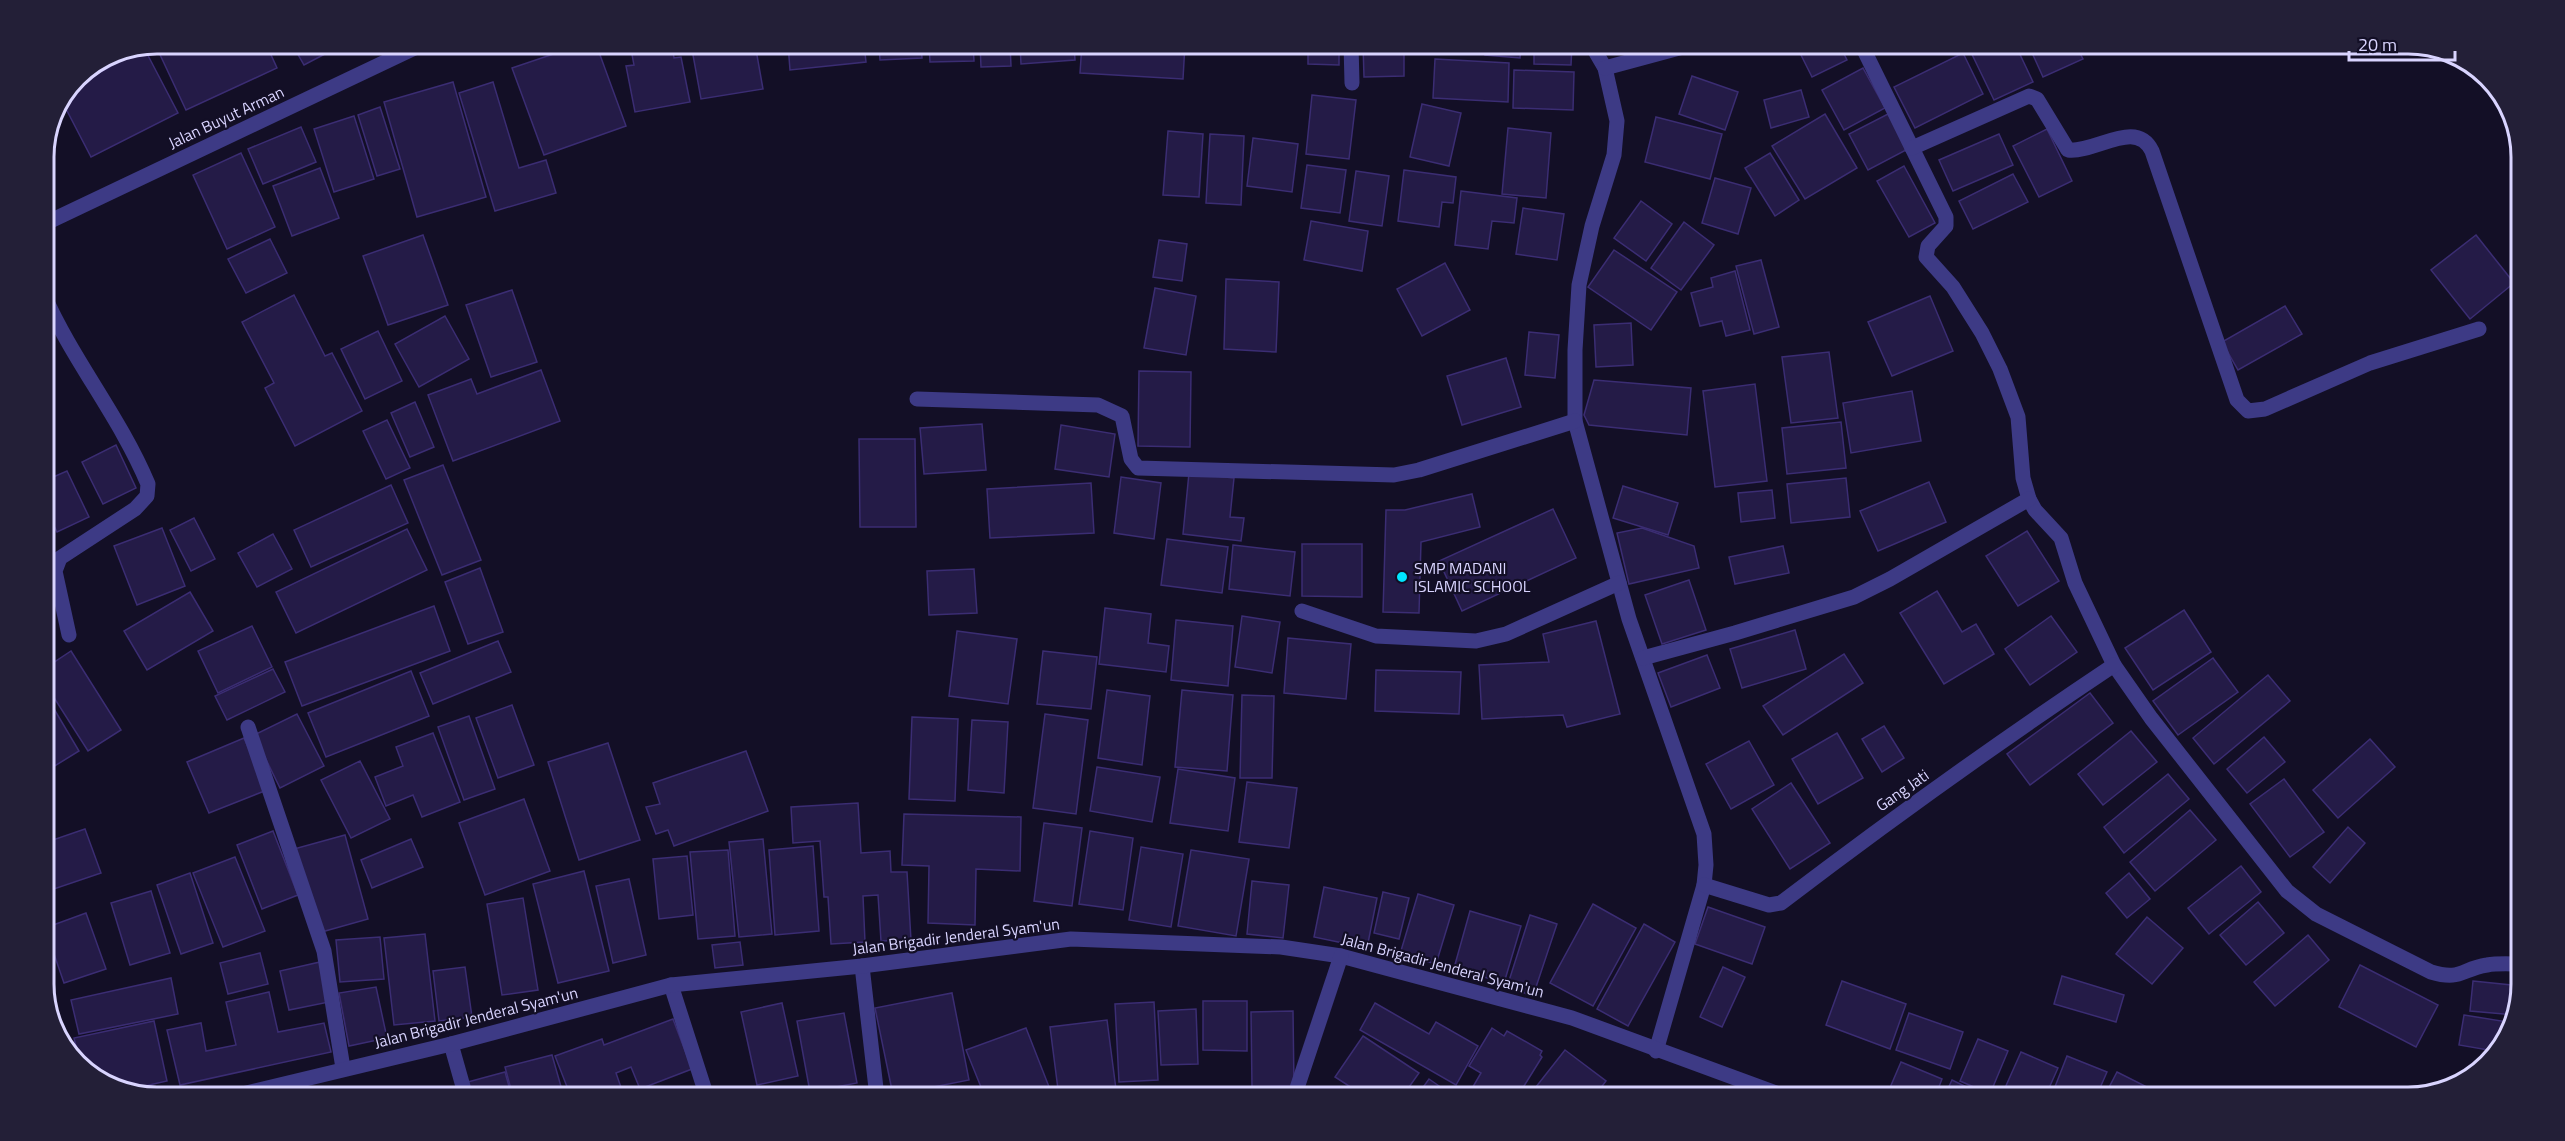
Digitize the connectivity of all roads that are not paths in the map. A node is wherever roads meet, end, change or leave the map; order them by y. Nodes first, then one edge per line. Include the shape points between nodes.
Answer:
1 (402, 54) edge
2 (1351, 54) edge
3 (1597, 54) edge
4 (1657, 54) edge
5 (1866, 54) edge
6 (1605, 68) junction
7 (1352, 83) dead end
8 (1912, 148) junction
9 (54, 219) edge
10 (54, 318) edge
11 (2479, 329) dead end
12 (917, 399) dead end
13 (1575, 421) junction
14 (2029, 499) junction
15 (1619, 583) junction
16 (1302, 611) dead end
17 (69, 635) dead end
18 (1643, 658) junction
19 (2114, 665) junction
20 (248, 727) dead end
21 (1704, 885) junction
22 (1341, 956) junction
23 (2511, 964) edge
24 (862, 966) junction
25 (671, 985) junction
26 (451, 1044) junction
27 (1656, 1051) junction
28 (343, 1068) junction
29 (271, 1087) edge
30 (463, 1087) edge
31 (704, 1087) edge
32 (876, 1087) edge
33 (1298, 1087) edge
34 (1756, 1087) edge

1 - 9 street, Jalan Buyut Arman
2 - 7 street
3 - 6 street
4 - 6 street
5 - 8 street
6 - 13 street via 1617,121 1614,155 1579,285
8 - 11 street via 2029,96 2037,99 2068,150 2135,136 2146,140 2237,400 2248,411 2265,409 2370,363
8 - 14 street via 1947,222 1928,246 1926,257 1940,270 1982,333 2014,400
10 - 17 street via 103,396 148,484 147,496 135,509 60,558 55,571
12 - 13 street via 1098,405 1122,416 1131,459 1138,468 1394,475
13 - 15 street
14 - 18 street via 1854,597
14 - 19 street via 2061,538 2075,583
15 - 16 street via 1506,634 1476,641 1376,636
15 - 18 street
18 - 21 street via 1704,834
19 - 21 street, Gang Jati via 2026,722 1781,903 1769,905
19 - 23 street via 2151,718 2287,891 2301,903 2446,977 2487,965
20 - 28 street via 324,951
21 - 27 street
22 - 24 street, Jalan Brigadir Jenderal Syam'un via 1281,946 1071,939
22 - 27 street, Jalan Brigadir Jenderal Syam'un via 1572,1018
22 - 33 street
24 - 25 street, Jalan Brigadir Jenderal Syam'un
24 - 32 street
25 - 26 street, Jalan Brigadir Jenderal Syam'un
25 - 31 street
26 - 28 street, Jalan Brigadir Jenderal Syam'un
26 - 30 street
27 - 34 street, Jalan Brigadir Jenderal Syam'un
28 - 29 street, Jalan Brigadir Jenderal Syam'un

